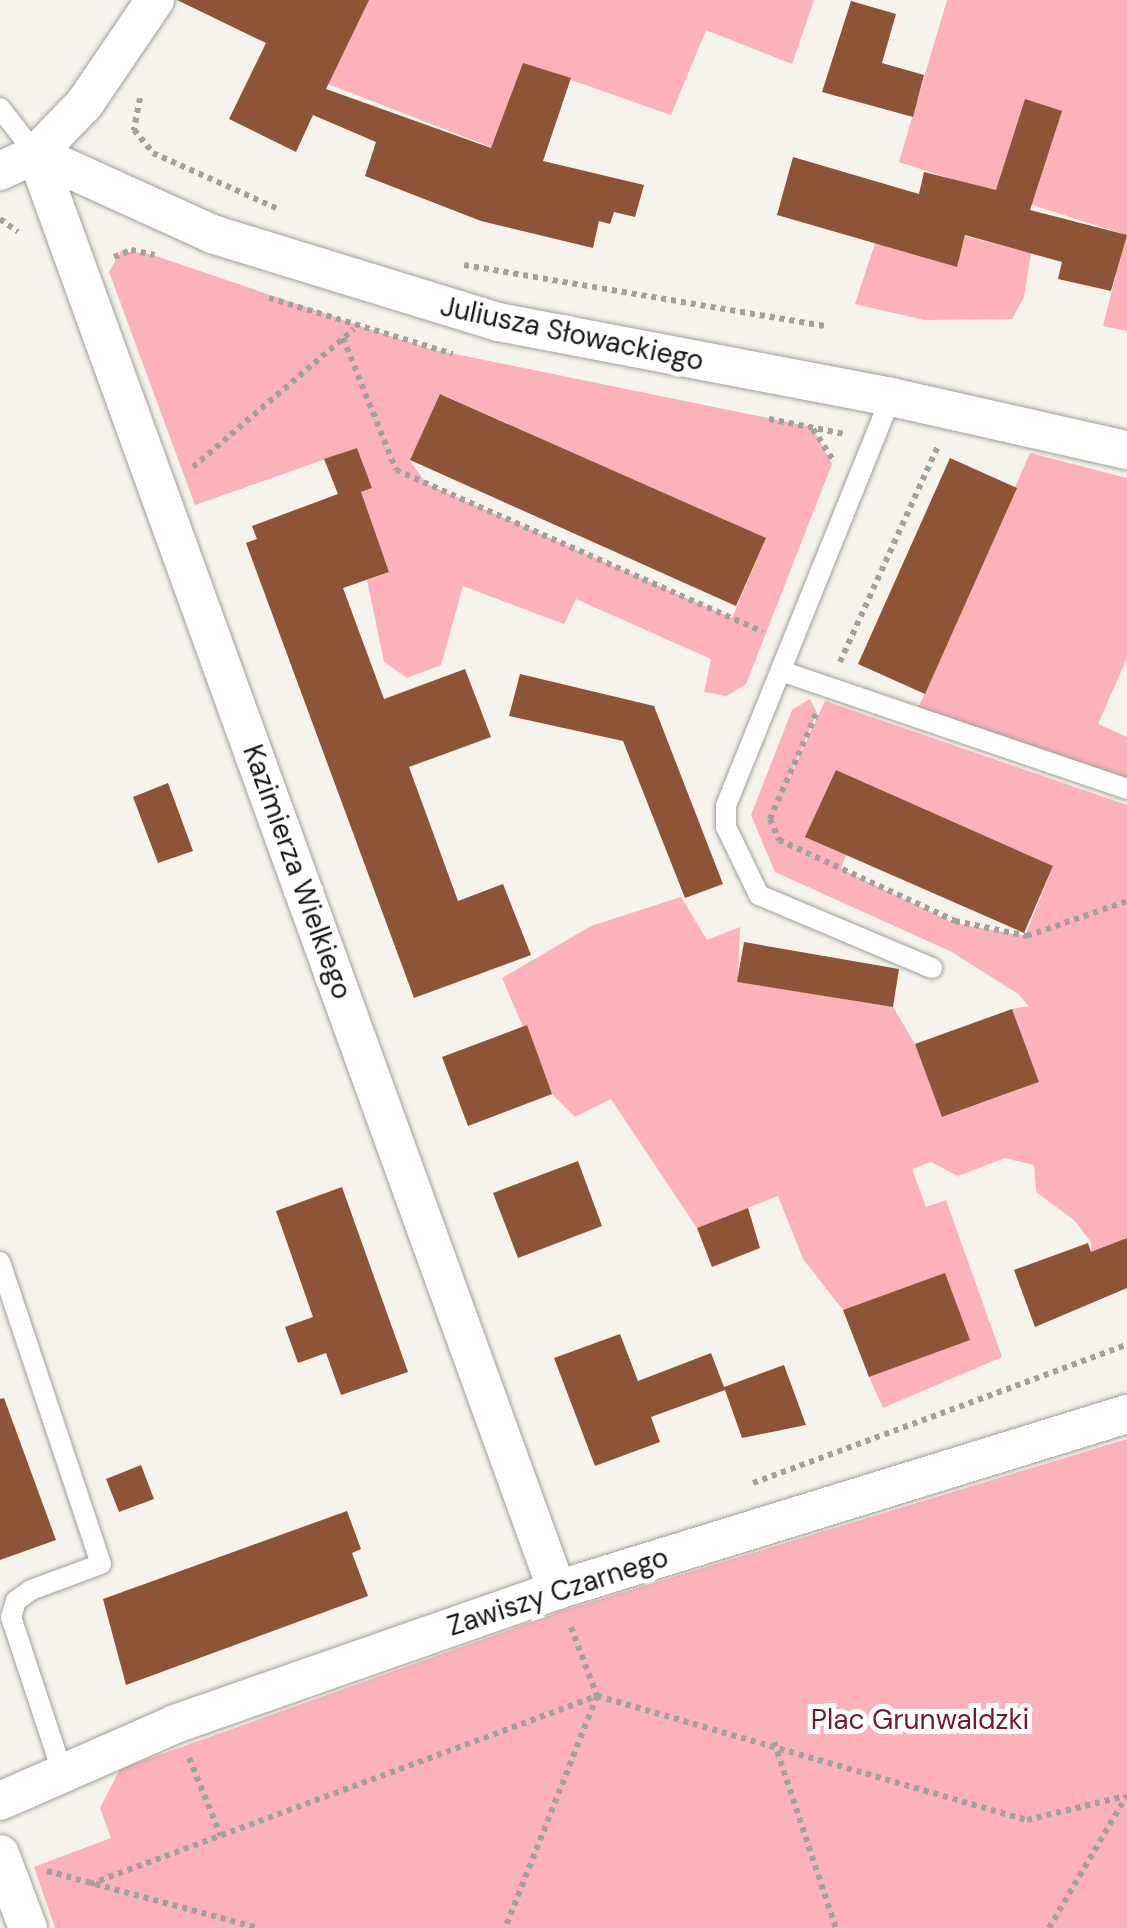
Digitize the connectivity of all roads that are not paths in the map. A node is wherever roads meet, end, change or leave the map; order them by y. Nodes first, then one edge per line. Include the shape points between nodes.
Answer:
1 (155, 0) edge
2 (0, 108) edge
3 (36, 154) junction
4 (0, 171) edge
5 (891, 396) junction
6 (1127, 450) edge
7 (781, 671) junction
8 (1127, 789) edge
9 (932, 968) dead end
10 (0, 1262) edge
11 (1127, 1414) edge
12 (558, 1590) junction
13 (63, 1774) junction
14 (0, 1801) edge
15 (17, 1860) edge
16 (28, 1928) edge

1 - 3 street via 85,102
2 - 3 lane
3 - 4 street
3 - 5 street, Juliusza Słowackiego via 140,206 330,276 498,322
3 - 12 street, Kazimierza Wielkiego
5 - 6 street, Juliusza Słowackiego
5 - 7 lane
7 - 8 lane
7 - 9 lane via 726,806 735,853 759,895
10 - 13 lane via 101,1564 32,1590 16,1601 11,1616
11 - 12 street, Zawiszy Czarnego
12 - 13 street, Zawiszy Czarnego via 175,1724
13 - 14 street, Zawiszy Czarnego
15 - 16 street

